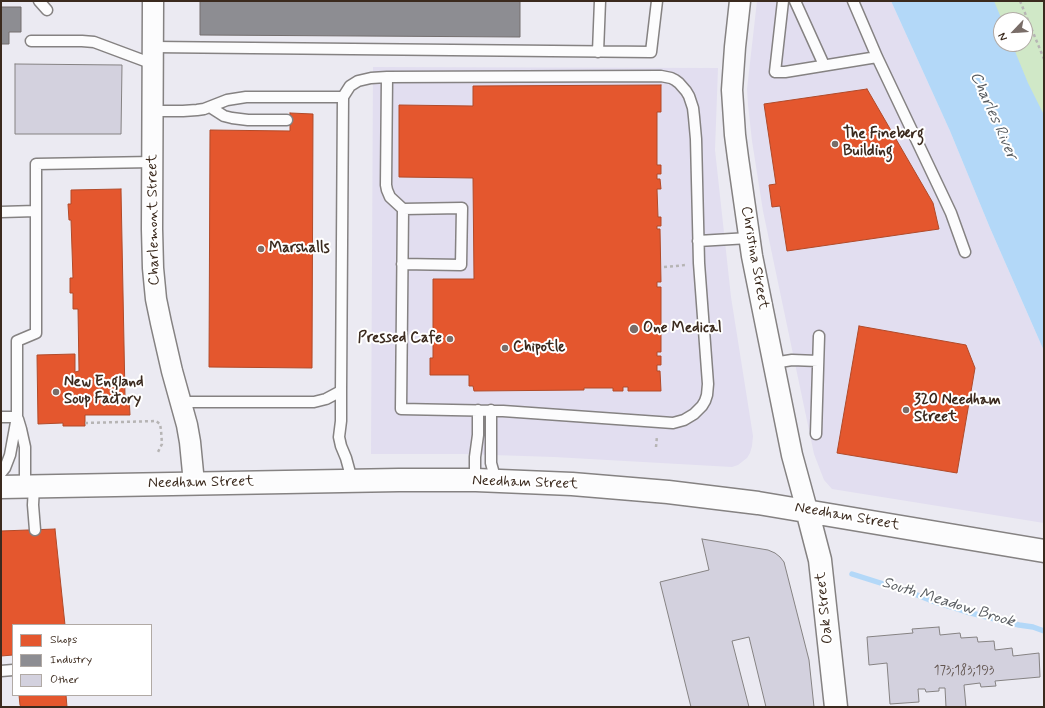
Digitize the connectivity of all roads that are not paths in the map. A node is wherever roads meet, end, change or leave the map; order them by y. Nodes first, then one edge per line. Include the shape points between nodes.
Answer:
1 (39, 1) edge
2 (153, 1) edge
3 (600, 1) edge
4 (657, 1) edge
5 (740, 1) edge
6 (782, 1) edge
7 (795, 1) edge
8 (853, 1) edge
9 (47, 10) dead end
10 (31, 41) dead end
11 (598, 52) junction
12 (153, 56) junction
13 (878, 57) junction
14 (824, 65) junction
15 (387, 77) junction
16 (342, 97) junction
17 (210, 107) junction
18 (153, 112) junction
19 (287, 120) dead end
20 (153, 162) junction
21 (403, 209) junction
22 (36, 211) junction
23 (1, 212) edge
24 (749, 238) junction
25 (698, 241) junction
26 (965, 252) dead end
27 (402, 264) junction
28 (819, 336) dead end
29 (818, 361) junction
30 (773, 363) junction
31 (341, 391) junction
32 (181, 403) junction
33 (478, 410) junction
34 (490, 410) junction
35 (1, 417) edge
36 (17, 417) junction
37 (816, 434) dead end
38 (1, 473) edge
39 (352, 480) junction
40 (486, 480) junction
41 (194, 483) junction
42 (30, 486) junction
43 (1, 487) edge
44 (807, 510) junction
45 (35, 530) dead end
46 (1044, 551) edge
47 (12, 670) edge
48 (1, 671) edge
49 (836, 707) edge

1 - 9 lane
2 - 12 street, Charlemont Street
3 - 11 lane
4 - 11 lane via 651,52
5 - 24 street, Christina Street via 732,90 735,135
6 - 14 lane via 775,72
7 - 14 lane
8 - 13 lane
10 - 12 lane via 94,42
11 - 12 lane
12 - 18 street, Charlemont Street
13 - 14 lane
13 - 26 lane via 946,202
15 - 16 lane via 358,81 350,86
15 - 21 lane via 386,185 390,197
15 - 25 lane via 660,76 676,80 683,86 692,102 696,139
16 - 17 lane via 246,97 227,100
16 - 31 lane
17 - 18 lane via 190,111
17 - 19 lane via 232,118
18 - 20 street, Charlemont Street
20 - 22 lane via 36,164
20 - 32 street, Charlemont Street via 154,285 158,313
21 - 27 lane
21 - 27 lane via 462,208 461,265
22 - 23 lane
22 - 36 lane via 36,333 17,341
24 - 25 lane
24 - 30 street, Christina Street
25 - 34 lane via 708,384 705,401 694,414 673,423
27 - 33 lane via 401,409
28 - 29 lane
29 - 30 lane via 792,360
29 - 37 lane
30 - 44 street, Christina Street via 792,455
31 - 32 lane via 314,402
31 - 39 lane via 339,438
32 - 41 street, Charlemont Street via 189,436
33 - 34 lane
33 - 40 lane via 475,462
34 - 40 lane via 491,463
35 - 36 lane
36 - 38 lane via 10,455
36 - 42 lane
39 - 40 main road, Needham Street
39 - 41 main road, Needham Street
40 - 44 main road, Needham Street via 668,492
41 - 42 main road, Needham Street
42 - 43 main road, Needham Street
42 - 45 lane
44 - 46 main road, Needham Street
44 - 49 main road, Oak Street via 820,560
47 - 48 lane

